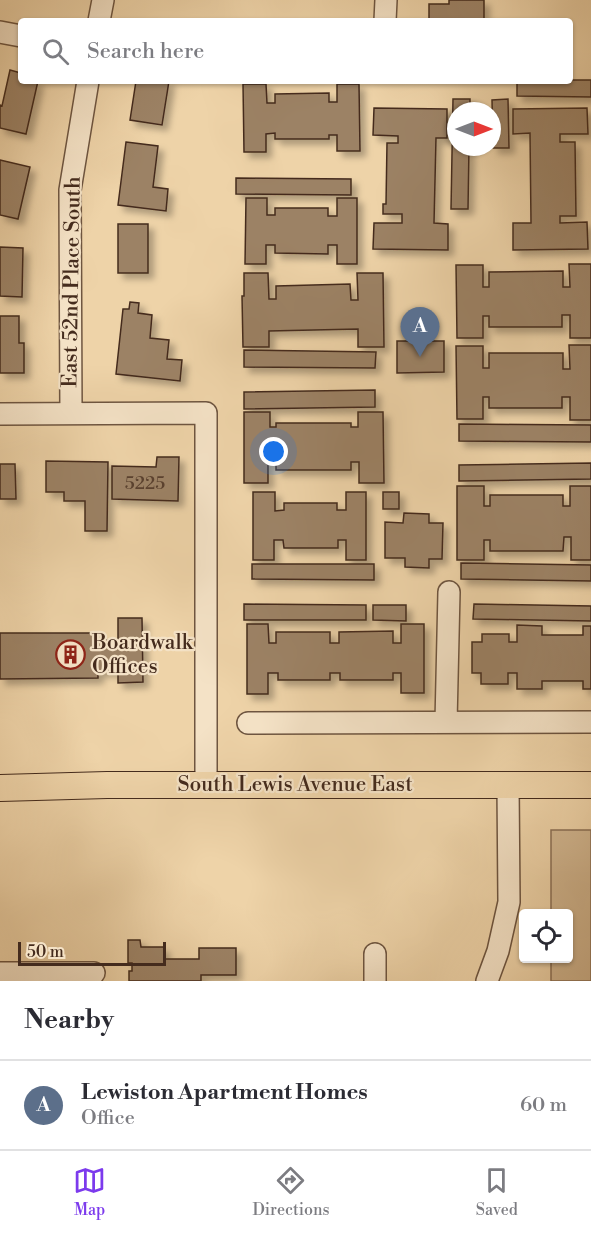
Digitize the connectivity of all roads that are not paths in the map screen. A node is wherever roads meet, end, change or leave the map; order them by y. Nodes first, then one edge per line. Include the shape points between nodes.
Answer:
1 (103, 0) edge
2 (386, 0) edge
3 (100, 18) edge
4 (385, 18) edge
5 (0, 32) edge
6 (18, 35) edge
7 (88, 84) edge
8 (71, 413) junction
9 (0, 414) edge
10 (449, 592) dead end
11 (446, 722) junction
12 (591, 722) edge
13 (248, 723) dead end
14 (206, 785) junction
15 (508, 785) junction
16 (591, 785) edge
17 (0, 788) edge
18 (375, 954) dead end
19 (94, 973) dead end
20 (5, 976) edge
21 (375, 981) edge
22 (487, 981) edge

1 - 3 street
2 - 4 street
5 - 6 street
7 - 8 street, East 52nd Place South via 70,190
8 - 9 street
8 - 14 street via 206,413
10 - 11 street
11 - 12 street
11 - 13 street
14 - 15 main road, South Lewis Avenue East
14 - 17 main road, South Lewis Avenue East
15 - 16 main road, South Lewis Avenue East
15 - 22 street via 509,902
18 - 21 street
19 - 20 street

